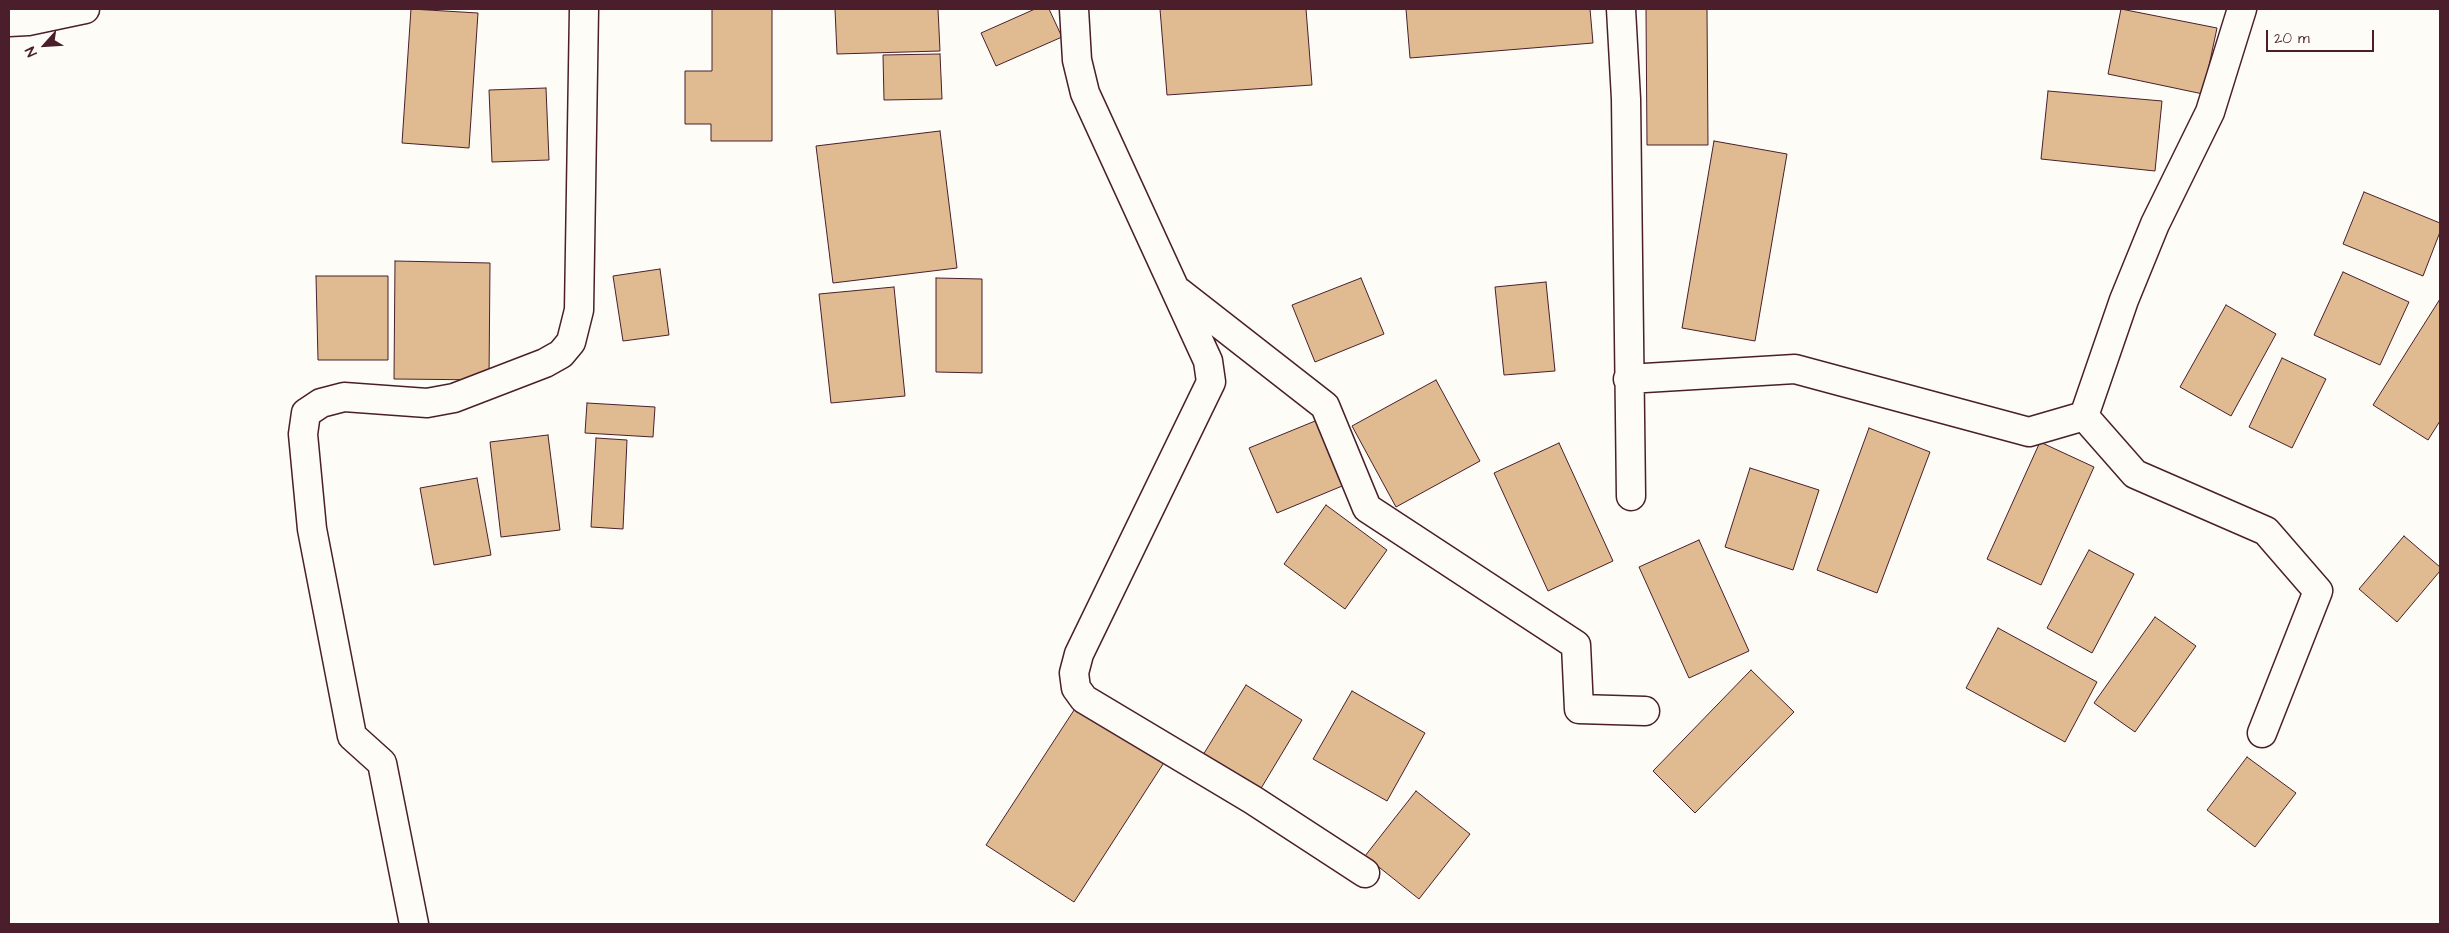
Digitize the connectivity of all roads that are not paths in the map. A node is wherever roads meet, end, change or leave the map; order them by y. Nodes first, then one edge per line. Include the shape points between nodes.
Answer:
1 (84, 9) edge
2 (584, 9) edge
3 (1074, 9) edge
4 (1621, 9) edge
5 (2242, 9) edge
6 (9, 22) edge
7 (1176, 290) junction
8 (1628, 379) junction
9 (2084, 416) junction
10 (1631, 496) dead end
11 (1645, 711) dead end
12 (2262, 733) dead end
13 (1365, 873) dead end
14 (414, 924) edge

1 - 6 street
2 - 14 street via 578,310 571,342 561,354 544,364 454,398 427,403 344,397 321,403 306,413 303,434 312,529 352,736 382,763
3 - 7 street via 1077,60 1086,93
4 - 8 street via 1626,99
5 - 9 street via 2210,112 2155,224 2124,300
7 - 11 street via 1325,406 1367,508 1576,645 1579,709
7 - 13 street via 1208,361 1211,382 1079,654 1074,673 1076,688 1084,699 1253,800
8 - 9 street via 1795,369 2028,432
8 - 10 street
9 - 12 street via 2134,474 2266,531 2318,591

